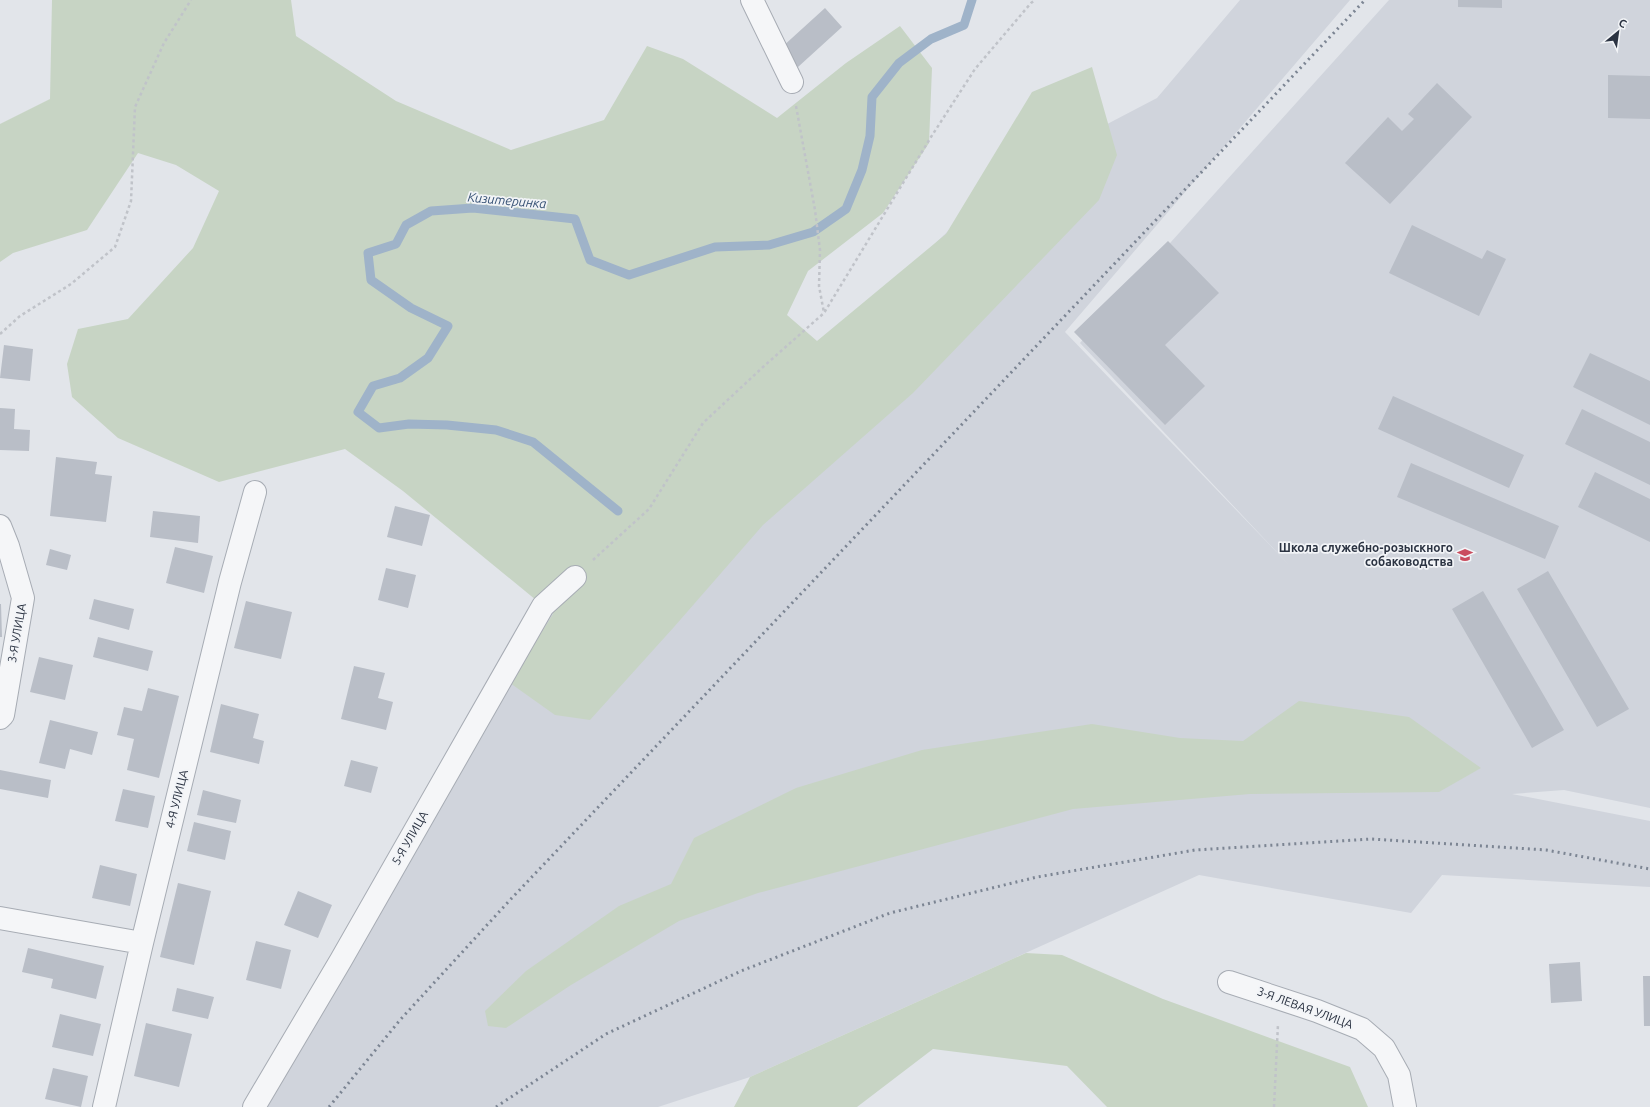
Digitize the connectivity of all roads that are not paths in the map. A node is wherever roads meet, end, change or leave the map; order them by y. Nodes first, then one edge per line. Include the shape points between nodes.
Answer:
1 (752, 0) edge
2 (792, 82) road end
3 (255, 492) dead end
4 (0, 526) edge
5 (575, 577) road end
6 (0, 718) edge
7 (0, 918) edge
8 (142, 942) junction
9 (1229, 982) dead end
10 (104, 1107) edge
11 (254, 1107) edge
12 (1405, 1107) edge

1 - 2 street
3 - 8 street, 4-Я УЛИЦА via 230,582
4 - 6 street, 3-Я УЛИЦА via 23,598 3,716
5 - 11 street, 5-Я УЛИЦА via 543,606
7 - 8 street
8 - 10 street, 4-Я УЛИЦА
9 - 12 street, 3-Я ЛЕВАЯ УЛИЦА via 1362,1029 1384,1048 1400,1075

